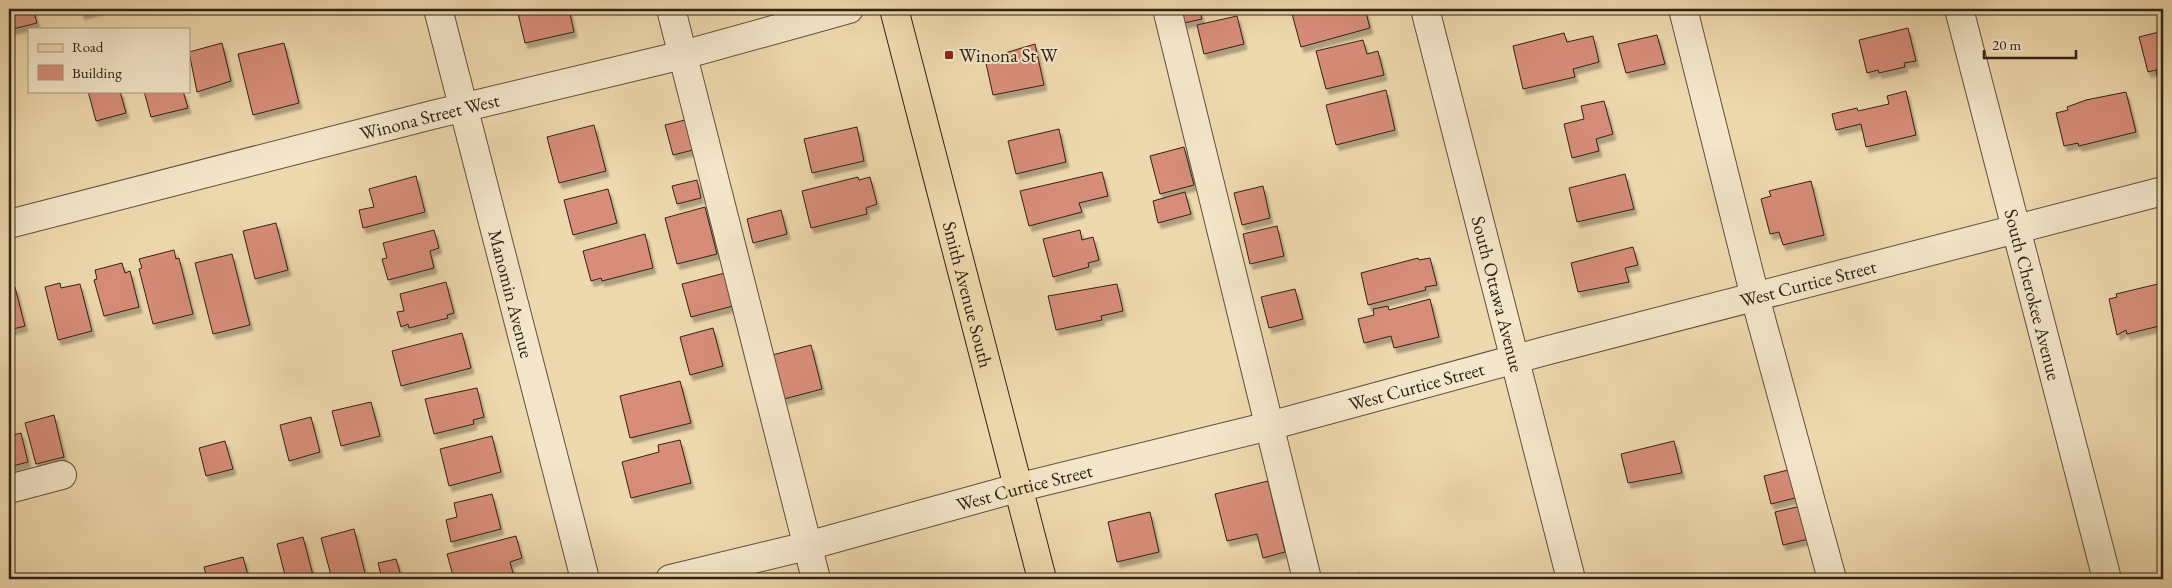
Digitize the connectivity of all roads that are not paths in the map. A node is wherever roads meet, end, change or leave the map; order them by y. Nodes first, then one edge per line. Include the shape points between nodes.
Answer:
1 (438, 9) edge
2 (671, 9) edge
3 (849, 9) edge
4 (894, 9) edge
5 (1167, 9) edge
6 (1425, 9) edge
7 (1683, 9) edge
8 (1959, 9) edge
9 (683, 55) junction
10 (462, 108) junction
11 (2163, 191) edge
12 (9, 224) edge
13 (2015, 229) junction
14 (1754, 297) junction
15 (1515, 359) junction
16 (1269, 426) junction
17 (62, 475) dead end
18 (1018, 488) junction
19 (9, 489) edge
20 (807, 546) junction
21 (585, 579) edge
22 (670, 579) edge
23 (816, 579) edge
24 (1042, 579) edge
25 (1307, 579) edge
26 (1572, 579) edge
27 (1832, 579) edge
28 (2107, 579) edge

1 - 10 street, Manomin Avenue
2 - 9 street
3 - 9 street, Winona Street West
4 - 18 main road, Smith Avenue South
5 - 16 street
6 - 15 street, South Ottawa Avenue
7 - 14 street
8 - 13 street, South Cherokee Avenue
9 - 10 street, Winona Street West
9 - 20 street
10 - 12 street, Winona Street West
10 - 21 street, Manomin Avenue
11 - 13 street, West Curtice Street
13 - 14 street, West Curtice Street
13 - 28 street, South Cherokee Avenue
14 - 15 street, West Curtice Street
14 - 27 street
15 - 16 street, West Curtice Street
15 - 26 street, South Ottawa Avenue
16 - 18 street, West Curtice Street
16 - 25 street
17 - 19 street
18 - 20 street, West Curtice Street
18 - 24 main road, Smith Avenue South
20 - 22 street, West Curtice Street
20 - 23 street

